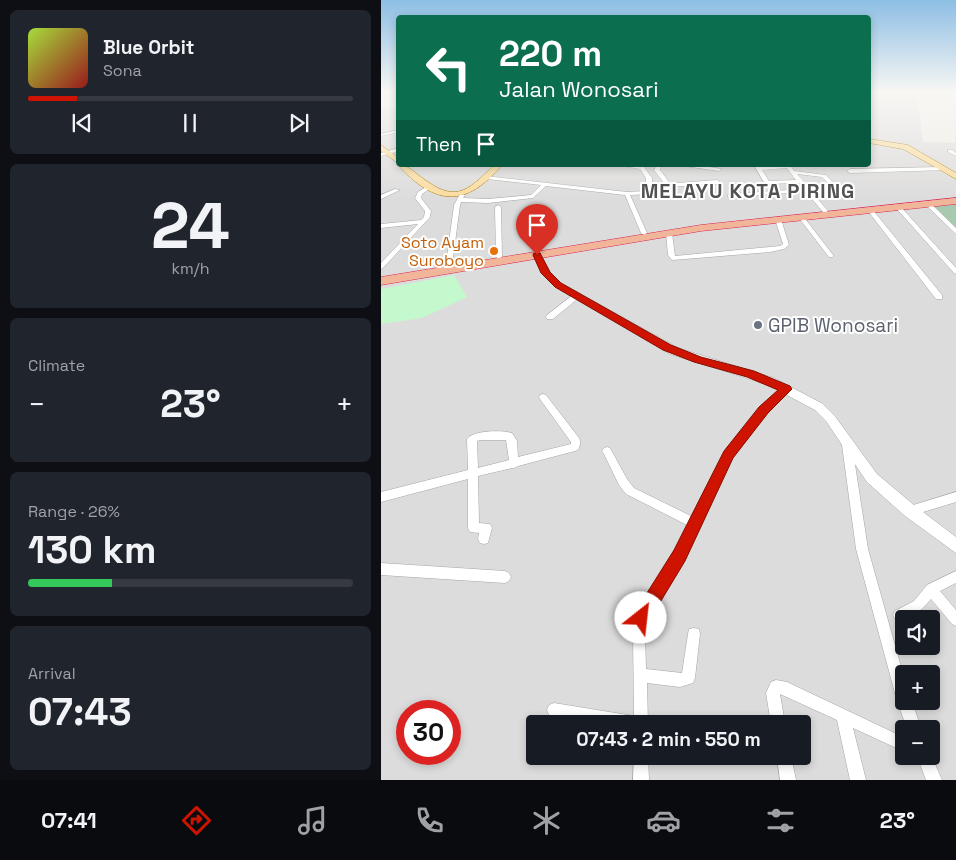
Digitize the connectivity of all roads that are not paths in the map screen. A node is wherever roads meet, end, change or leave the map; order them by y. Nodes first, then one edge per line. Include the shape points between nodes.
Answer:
1 (396, 132) edge
2 (381, 135) edge
3 (871, 141) edge
4 (396, 150) edge
5 (950, 151) dead end
6 (383, 152) edge
7 (956, 155) edge
8 (396, 160) edge
9 (404, 167) edge
10 (496, 167) edge
11 (644, 167) edge
12 (658, 167) edge
13 (719, 167) edge
14 (757, 167) edge
15 (788, 167) edge
16 (944, 169) junction
17 (850, 171) dead end
18 (793, 172) junction
19 (816, 174) junction
20 (487, 177) junction
21 (956, 177) edge
22 (799, 179) junction
23 (720, 180) joint
24 (666, 182) dead end
25 (544, 185) junction
26 (649, 187) junction
27 (834, 187) junction
28 (843, 187) dead end
29 (428, 188) junction
30 (397, 190) dead end
31 (808, 190) junction
32 (627, 194) junction
33 (461, 196) junction
34 (730, 196) dead end
35 (393, 197) dead end
36 (381, 198) edge
37 (956, 200) edge
38 (928, 204) junction
39 (497, 207) dead end
40 (898, 207) junction
41 (870, 210) junction
42 (825, 211) junction
43 (799, 215) junction
44 (778, 219) junction
45 (424, 221) junction
46 (381, 226) edge
47 (956, 232) edge
48 (644, 233) junction
49 (669, 233) junction
50 (537, 255) junction
51 (831, 256) dead end
52 (499, 257) junction
53 (449, 265) junction
54 (381, 267) edge
55 (956, 272) edge
56 (381, 279) edge
57 (577, 296) junction
58 (939, 297) dead end
59 (550, 317) dead end
60 (786, 389) junction
61 (543, 397) dead end
62 (847, 445) junction
63 (607, 451) dead end
64 (514, 464) junction
65 (473, 475) junction
66 (381, 497) edge
67 (956, 497) edge
68 (909, 511) junction
69 (695, 524) junction
70 (484, 539) dead end
71 (956, 546) edge
72 (381, 570) edge
73 (505, 577) dead end
74 (956, 577) edge
75 (931, 589) junction
76 (910, 610) edge
77 (956, 620) edge
78 (694, 634) dead end
79 (895, 668) edge
80 (640, 675) junction
81 (554, 710) dead end
82 (585, 715) edge
83 (641, 715) edge
84 (777, 715) edge
85 (843, 715) junction
86 (895, 740) edge
87 (641, 765) edge
88 (786, 765) edge
89 (927, 765) edge
90 (641, 780) edge
91 (788, 780) edge
92 (858, 780) edge
93 (933, 780) edge

1 - 2 street
3 - 16 main road via 905,147
4 - 6 street
5 - 7 street
6 - 8 main road
9 - 29 main road
10 - 20 main road
11 - 26 street
12 - 24 street
13 - 23 street
14 - 22 street via 767,183
15 - 18 street
16 - 17 street
16 - 21 main road
18 - 19 street
18 - 22 street
19 - 22 street
19 - 27 street via 825,176
20 - 25 street
20 - 33 main road
22 - 31 street
23 - 26 street
25 - 32 street
25 - 33 street via 533,196 488,201
26 - 32 street via 647,194
27 - 28 street
27 - 31 street
29 - 33 main road via 446,195
29 - 45 street via 418,198 428,211
30 - 36 street
31 - 34 street
31 - 42 street
32 - 48 street
33 - 53 street
35 - 36 street
37 - 38 highway
37 - 42 highway
38 - 40 highway
38 - 47 street
39 - 52 street
40 - 41 highway
40 - 55 street
41 - 43 highway
41 - 58 street
42 - 43 highway
43 - 44 highway
43 - 48 highway via 722,221
43 - 51 street
44 - 49 highway
44 - 49 street via 785,245 777,249 673,258
45 - 46 street
45 - 54 street
48 - 52 highway
49 - 50 highway
50 - 56 highway
50 - 57 street via 548,276
52 - 53 highway
53 - 56 highway
57 - 59 street
57 - 60 street via 674,351 750,374
60 - 62 street via 823,411
60 - 69 street via 764,410 729,455
61 - 64 street via 577,446
62 - 68 street via 873,478
62 - 79 street via 862,549
63 - 69 street via 630,491
64 - 65 street
64 - 65 street via 513,441 509,436 478,436 471,441
65 - 66 street
65 - 70 street via 474,528 486,528
67 - 68 street
68 - 71 street
69 - 80 street via 641,618
72 - 73 street
74 - 75 street
75 - 76 street via 919,605
75 - 77 street
78 - 80 street via 688,678
80 - 83 street
81 - 82 street
84 - 85 street via 773,692 782,687
85 - 86 street
85 - 92 street
87 - 90 street
88 - 91 street
89 - 93 street

